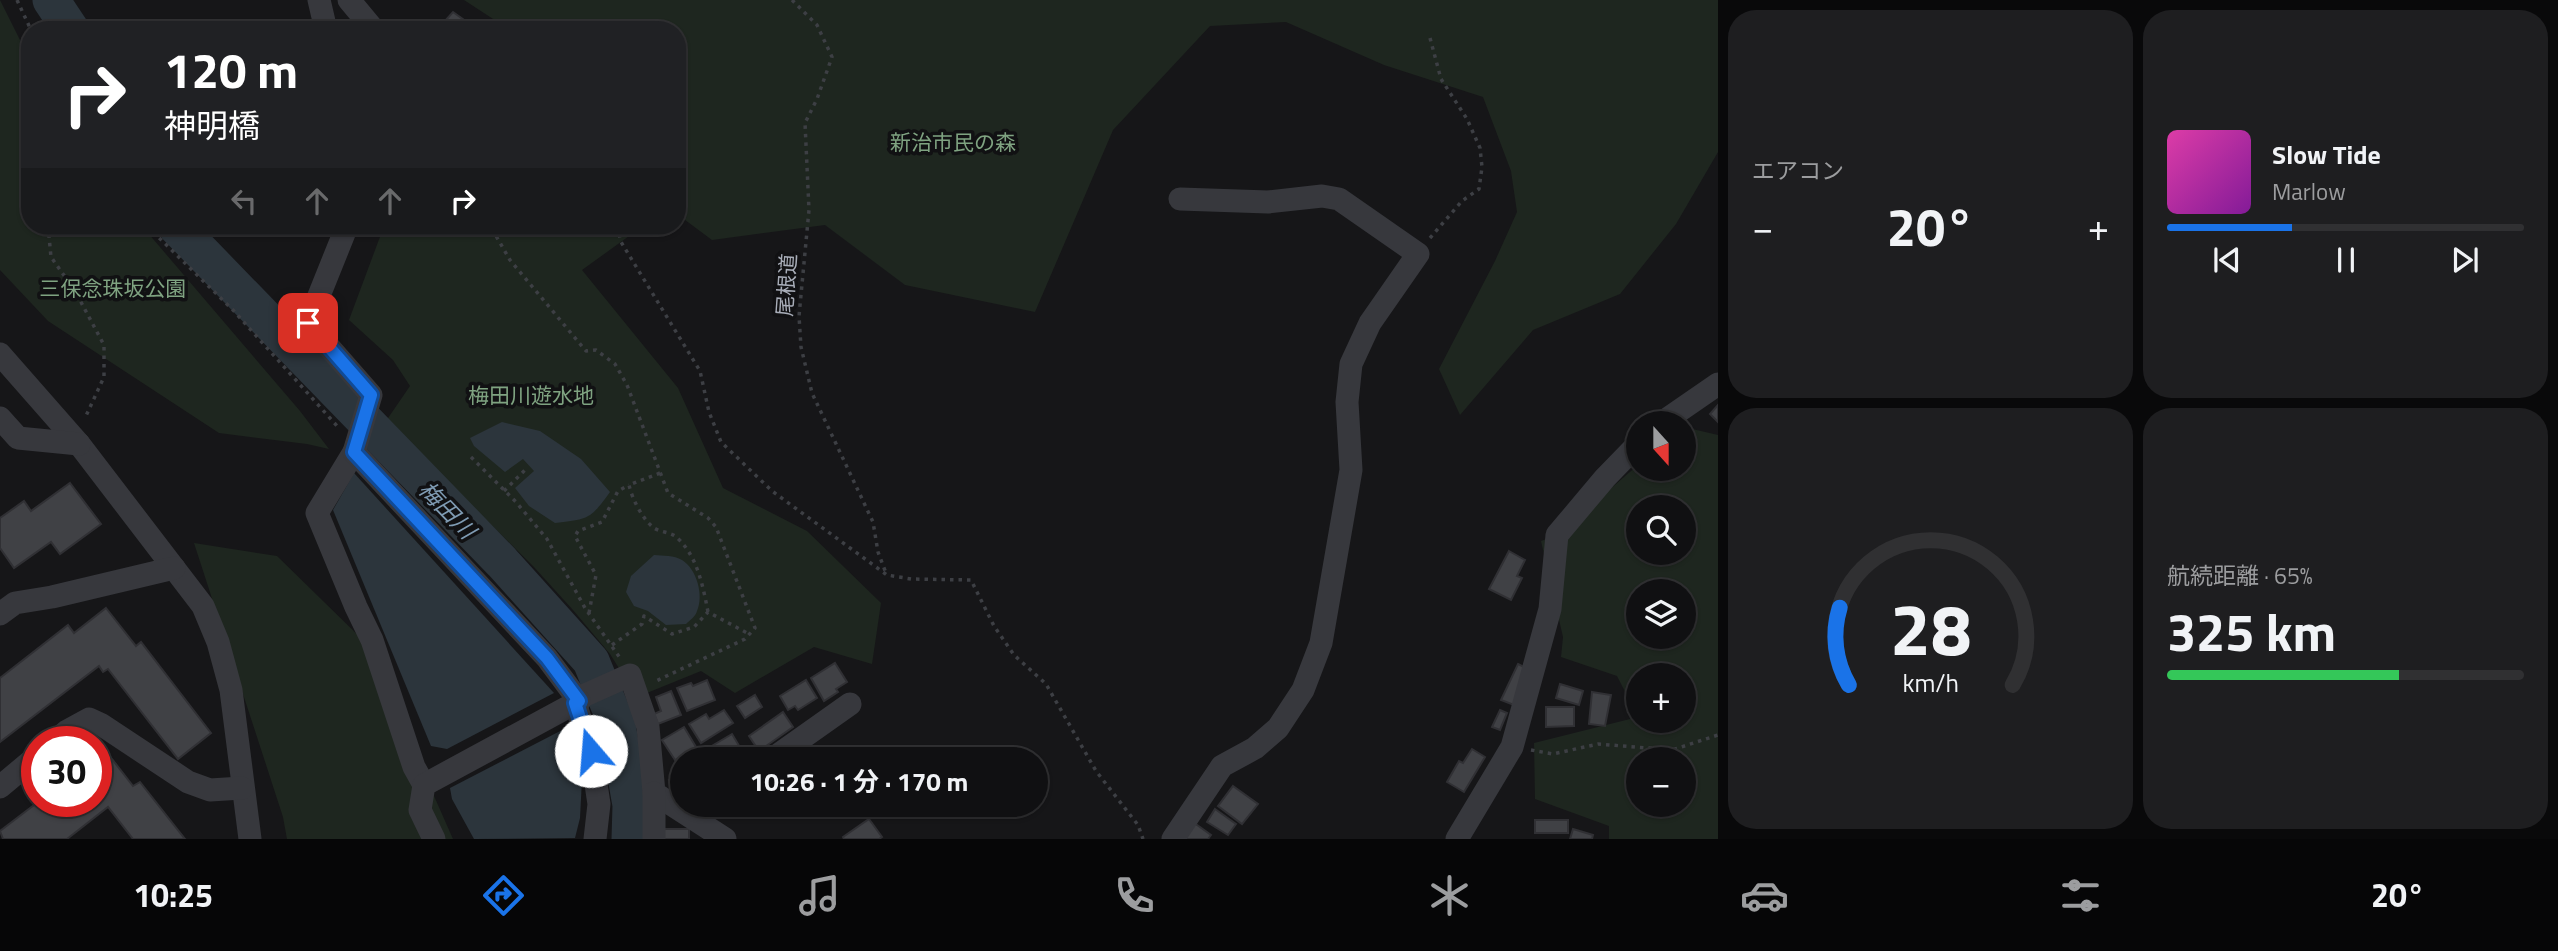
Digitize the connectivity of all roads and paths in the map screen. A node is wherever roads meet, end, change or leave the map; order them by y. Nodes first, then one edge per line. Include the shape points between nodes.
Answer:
1 (17, 0) edge
2 (319, 0) edge
3 (349, 0) edge
4 (792, 0) edge
5 (27, 21) edge
6 (324, 21) edge
7 (366, 21) edge
8 (1430, 38) dead end
9 (1180, 199) dead end
10 (49, 235) edge
11 (156, 235) edge
12 (343, 235) edge
13 (495, 235) edge
14 (620, 235) edge
15 (1418, 254) junction
16 (0, 354) edge
17 (1718, 384) edge
18 (1679, 411) edge
19 (0, 418) edge
20 (79, 444) junction
21 (355, 450) junction
22 (1626, 456) edge
23 (471, 457) dead end
24 (527, 468) dead end
25 (661, 473) junction
26 (629, 485) junction
27 (504, 491) junction
28 (174, 568) junction
29 (887, 575) junction
30 (708, 612) junction
31 (589, 613) junction
32 (0, 614) edge
33 (749, 634) junction
34 (612, 645) junction
35 (635, 678) junction
36 (579, 700) junction
37 (850, 704) dead end
38 (77, 726) edge
39 (104, 726) edge
40 (112, 732) edge
41 (1718, 735) edge
42 (789, 747) edge
43 (1512, 747) junction
44 (21, 769) edge
45 (424, 785) junction
46 (0, 787) edge
47 (242, 788) junction
48 (654, 793) junction
49 (670, 800) edge
50 (704, 817) edge
51 (250, 839) edge
52 (434, 839) edge
53 (594, 839) edge
54 (654, 839) edge
55 (725, 839) edge
56 (1143, 839) edge
57 (1173, 839) edge
58 (1457, 839) edge

1 - 5 path
2 - 6 street
3 - 7 street
4 - 29 path, 尾根道 via 817,25 832,57 805,123 809,210 799,316 801,347 812,393 873,522
8 - 15 path via 1440,79 1467,120 1480,148 1482,167 1479,189 1462,201
9 - 15 street via 1339,199
10 - 20 path via 51,257 104,345 104,377
11 - 21 path via 277,357
12 - 21 street via 308,323 371,395
13 - 25 path via 510,260 586,351 596,350 615,364
14 - 29 path via 700,371 721,442 772,491
15 - 57 street via 1370,323 1351,364 1347,402 1351,470 1321,643 1303,690 1278,728 1255,748 1222,766
16 - 20 street
17 - 18 street
19 - 20 street via 18,438
20 - 28 street
21 - 36 street via 539,649
21 - 45 street via 317,513 372,640
22 - 43 street via 1557,535 1550,609
23 - 27 path
24 - 27 path
25 - 26 path
25 - 33 path via 668,493 716,527 755,628
26 - 30 path via 654,528 674,536 692,558
26 - 31 path via 618,491 602,522 575,536 596,575
27 - 31 path via 547,539
28 - 32 street via 15,603
28 - 47 street via 203,606 218,642 231,690
29 - 56 path via 971,580 994,626 1014,655 1046,684 1096,771 1138,825
30 - 33 path
30 - 34 path via 694,627 672,634 644,616 642,624
31 - 34 path
33 - 35 path
34 - 35 path
35 - 36 street
35 - 48 street via 648,727
36 - 45 street
36 - 53 street via 599,804
37 - 42 street
38 - 39 street via 89,719
40 - 47 street via 188,782 210,790
41 - 43 path via 1672,750 1598,744 1553,754
43 - 58 street
44 - 46 street
45 - 52 street via 420,810
47 - 51 street
48 - 49 street
48 - 54 street
50 - 55 street

